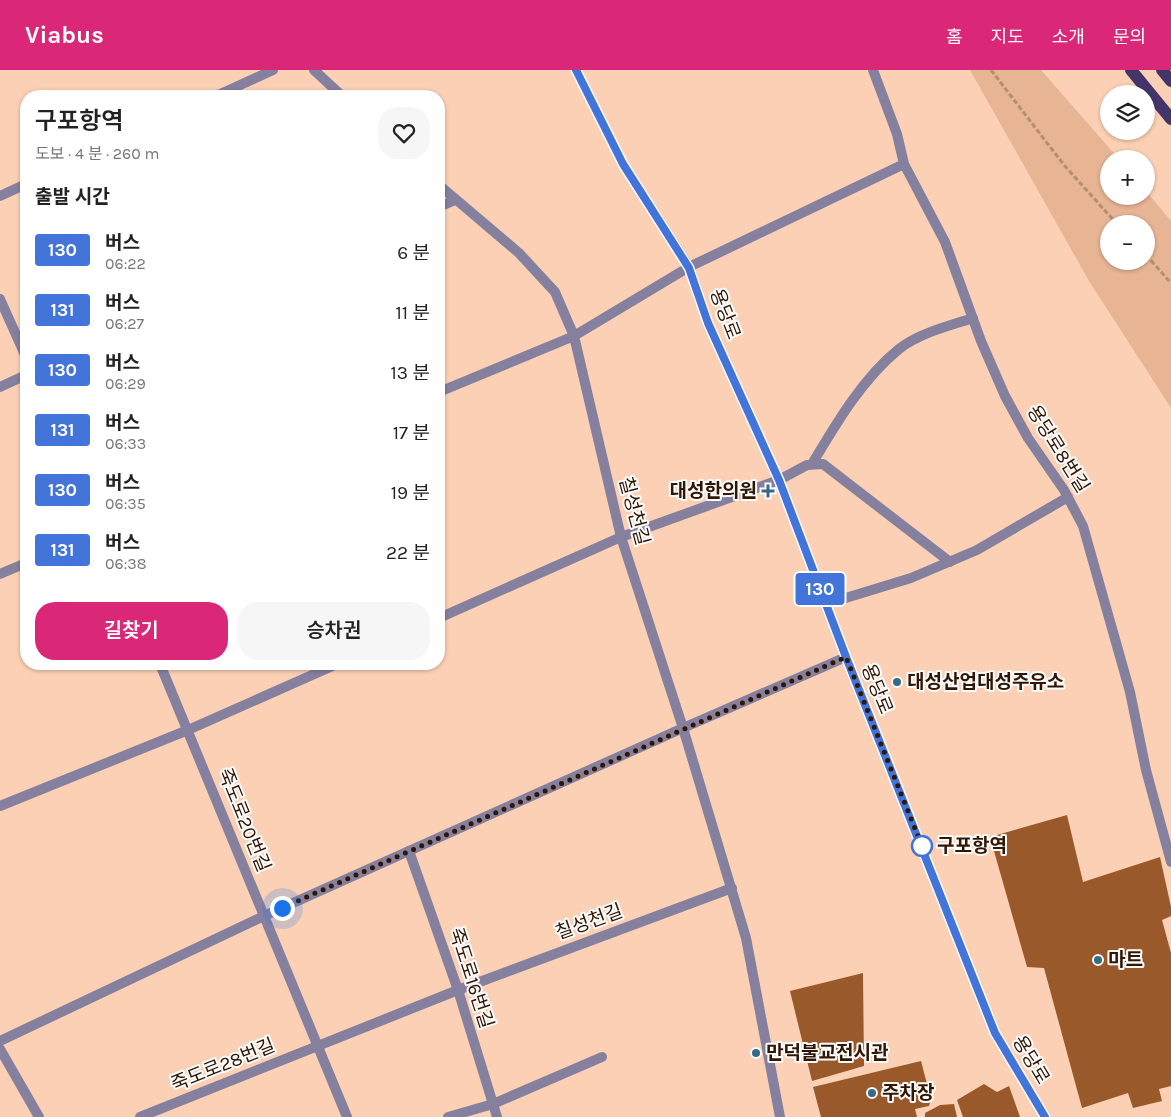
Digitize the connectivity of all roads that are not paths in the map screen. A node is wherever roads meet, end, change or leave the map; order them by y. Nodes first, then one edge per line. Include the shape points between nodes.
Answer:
1 (273, 70) edge
2 (314, 70) edge
3 (576, 70) edge
4 (872, 70) edge
5 (1131, 70) edge
6 (1162, 70) edge
7 (1171, 81) edge
8 (229, 90) edge
9 (336, 90) edge
10 (1171, 119) edge
11 (904, 164) junction
12 (20, 187) edge
13 (445, 191) edge
14 (0, 196) edge
15 (455, 200) junction
16 (445, 204) edge
17 (689, 268) junction
18 (0, 300) edge
19 (973, 318) junction
20 (574, 336) junction
21 (20, 344) edge
22 (20, 379) edge
23 (0, 387) edge
24 (445, 390) edge
25 (812, 464) junction
26 (779, 480) junction
27 (1068, 497) junction
28 (621, 537) junction
29 (950, 562) junction
30 (20, 566) edge
31 (0, 574) edge
32 (826, 604) junction
33 (445, 615) edge
34 (846, 657) junction
35 (163, 670) edge
36 (323, 670) edge
37 (683, 728) junction
38 (188, 730) junction
39 (0, 806) edge
40 (409, 851) junction
41 (1171, 862) edge
42 (732, 888) junction
43 (264, 916) junction
44 (458, 990) junction
45 (0, 1040) edge
46 (319, 1045) junction
47 (0, 1049) edge
48 (602, 1057) dead end
49 (493, 1104) junction
50 (39, 1117) edge
51 (140, 1117) edge
52 (347, 1117) edge
53 (448, 1117) edge
54 (497, 1117) edge
55 (780, 1117) edge
56 (1045, 1117) edge

1 - 8 street
2 - 9 street
3 - 17 main road, 용당로 via 623,164
4 - 11 street, 용당로8번길 via 897,134
5 - 10 main road
6 - 7 main road
11 - 17 street
11 - 19 street, 용당로8번길 via 945,242
12 - 14 street
13 - 15 street, 칠성천길
15 - 16 street
15 - 20 street, 칠성천길 via 519,253 555,292
17 - 20 street
17 - 26 main road, 용당로 via 708,323
18 - 21 street
19 - 25 street via 924,335 900,348 871,376 833,428
19 - 27 street, 용당로8번길 via 1005,396 1028,438
20 - 24 street
20 - 28 street, 칠성천길
22 - 23 street
25 - 26 street
25 - 29 street via 823,464
26 - 28 street
26 - 32 main road, 용당로
27 - 29 street via 977,550
27 - 41 street, 용당로8번길 via 1083,526 1130,692 1146,770
28 - 33 street
28 - 37 street, 칠성천길
29 - 32 street via 911,578
30 - 31 street
32 - 34 main road, 용당로
34 - 37 street
34 - 56 main road, 용당로 via 995,1033
35 - 38 street, 죽도로20번길
36 - 38 street
37 - 40 street
37 - 42 street, 칠성천길
38 - 39 street
38 - 43 street, 죽도로20번길
40 - 43 street
40 - 44 street, 죽도로16번길
42 - 44 street, 칠성천길
42 - 55 street, 칠성천길 via 746,938
43 - 45 street
43 - 46 street, 죽도로20번길
44 - 46 street
44 - 49 street, 죽도로16번길
46 - 51 street, 죽도로28번길
46 - 52 street, 죽도로20번길
47 - 50 street
48 - 49 street
49 - 53 street
49 - 54 street, 죽도로16번길

